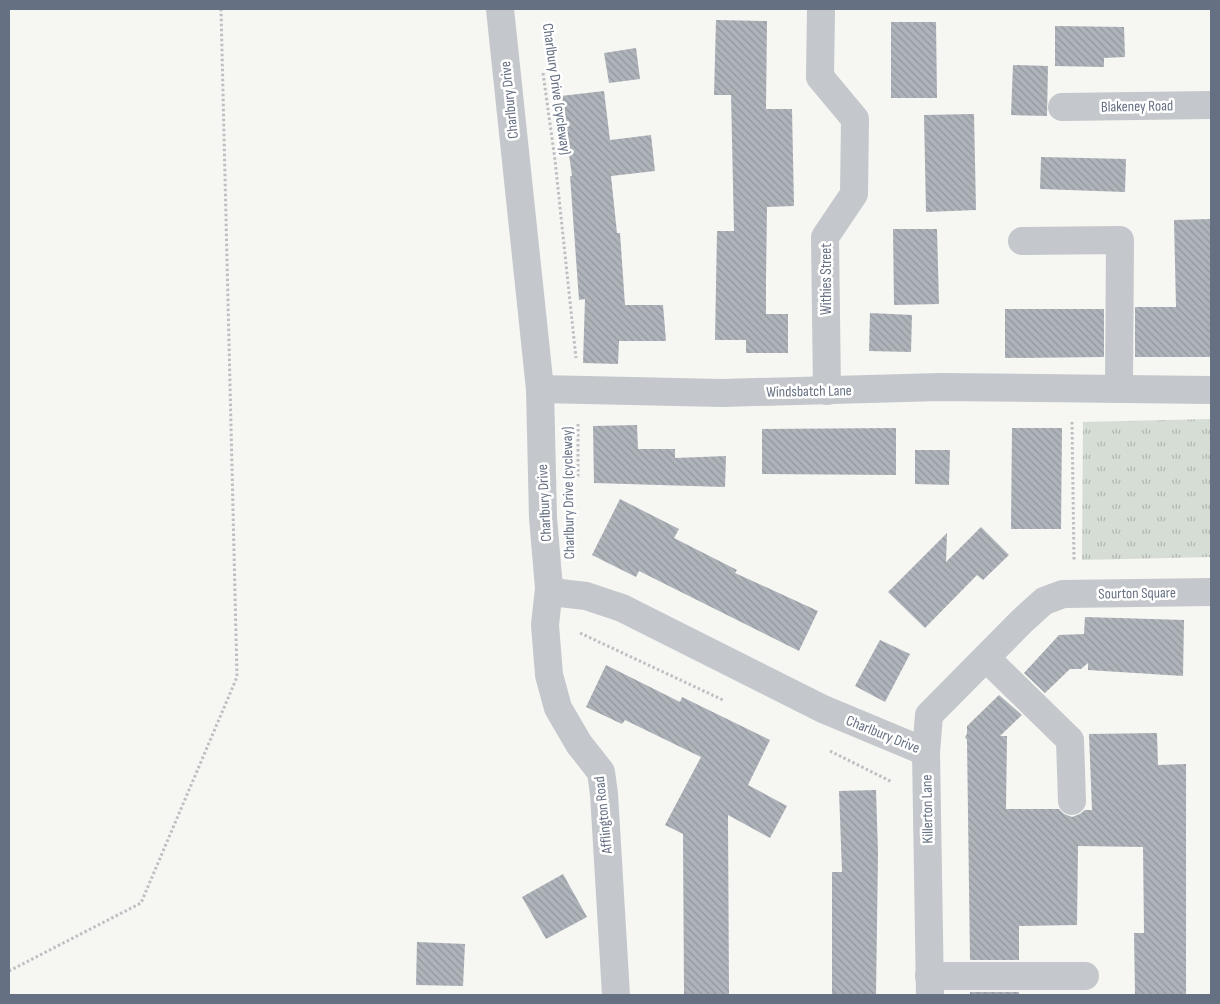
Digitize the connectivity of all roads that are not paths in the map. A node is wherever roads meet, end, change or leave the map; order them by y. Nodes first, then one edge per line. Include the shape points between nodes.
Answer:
1 (500, 9) edge
2 (821, 9) edge
3 (1211, 105) edge
4 (1062, 107) dead end
5 (1022, 242) dead end
6 (1119, 387) junction
7 (540, 390) junction
8 (1211, 390) edge
9 (827, 391) junction
10 (549, 588) junction
11 (1211, 592) edge
12 (1068, 594) joint
13 (986, 658) junction
14 (926, 752) junction
15 (1072, 801) dead end
16 (1085, 976) dead end
17 (930, 985) edge
18 (616, 995) edge

1 - 7 street, Charlbury Drive
2 - 9 street, Withies Street via 820,77 855,120 854,194 826,236
3 - 4 street, Blakeney Road
5 - 6 street via 1120,240
6 - 8 street
6 - 9 street, Windsbatch Lane
7 - 9 street, Windsbatch Lane
7 - 10 street, Charlbury Drive via 543,518
10 - 14 street, Charlbury Drive via 586,596 629,612 823,709
10 - 18 street, Afflington Road via 545,625 549,675 558,708 579,744 601,772
11 - 12 street, Sourton Square
12 - 13 street, Killerton Lane via 1044,601
13 - 14 street, Killerton Lane via 930,715
13 - 15 street via 1070,740
14 - 17 street, Killerton Lane
16 - 17 street

